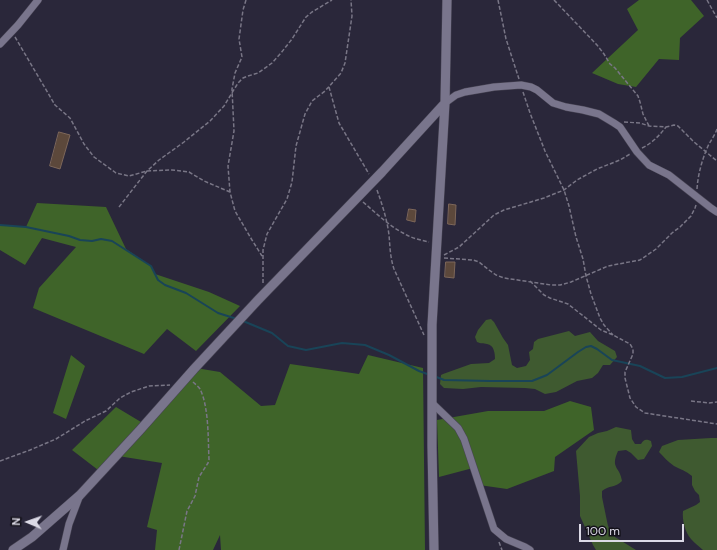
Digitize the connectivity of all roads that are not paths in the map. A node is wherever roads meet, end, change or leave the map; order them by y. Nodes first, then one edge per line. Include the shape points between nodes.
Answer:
1 (38, 0) edge
2 (447, 0) edge
3 (0, 44) edge
4 (445, 103) junction
5 (717, 212) edge
6 (432, 403) junction
7 (80, 495) junction
8 (13, 550) edge
9 (63, 550) edge
10 (434, 550) edge
11 (530, 550) edge

1 - 3 street
2 - 4 street
4 - 5 street via 465,92 521,85 537,90 553,103 599,114 620,127 649,165 669,175
4 - 6 street via 432,324
4 - 7 street via 263,295
6 - 10 street
6 - 11 street via 458,428 464,439 494,529 506,539
7 - 8 street via 32,537
7 - 9 street

